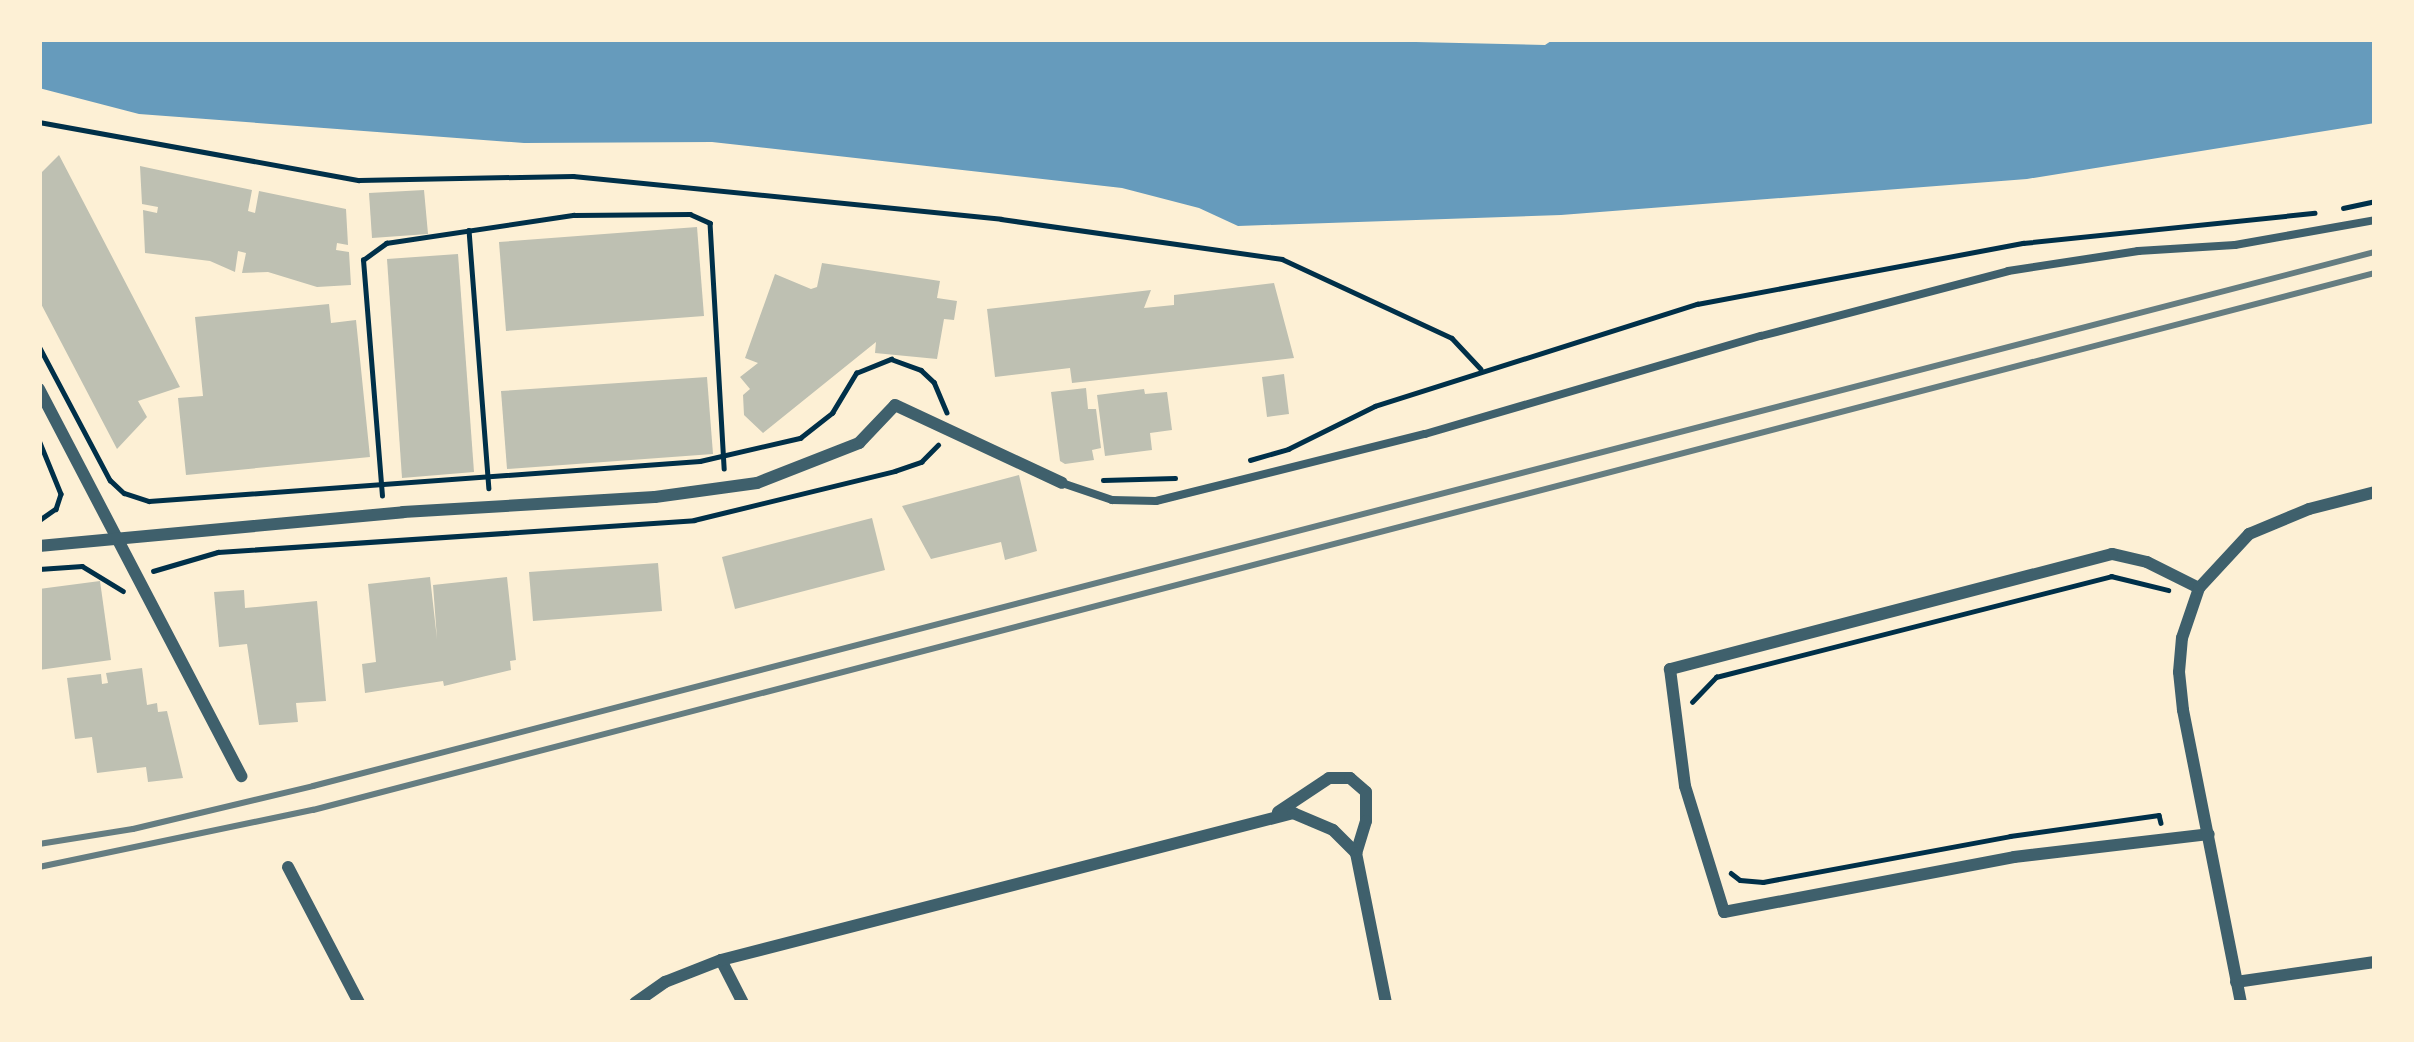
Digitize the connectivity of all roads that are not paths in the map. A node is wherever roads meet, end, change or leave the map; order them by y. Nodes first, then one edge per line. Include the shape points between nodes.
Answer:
1 (2375, 220) edge
2 (39, 389) edge
3 (1063, 483) joint
4 (2375, 493) edge
5 (115, 536) junction
6 (39, 546) edge
7 (2199, 589) junction
8 (241, 776) dead end
9 (1276, 814) junction
10 (2209, 834) junction
11 (1356, 853) junction
12 (288, 867) dead end
13 (721, 960) junction
14 (2375, 962) edge
15 (2236, 982) junction
16 (359, 1003) edge
17 (635, 1003) edge
18 (743, 1003) edge
19 (1386, 1003) edge
20 (2240, 1003) edge

1 - 3 lane via 2008,271 1156,501 1112,500
2 - 5 street
3 - 5 street via 895,405 859,443 757,483
4 - 7 street via 2249,535
5 - 6 street
5 - 8 street
7 - 10 street via 2179,672
7 - 10 street via 2112,554 1670,669 1684,786 1724,912 2014,857
9 - 11 street via 1314,820
9 - 11 street via 1329,778 1350,778 1366,792
9 - 13 street
10 - 15 street
11 - 19 street
12 - 16 street
13 - 17 street
13 - 18 street
14 - 15 street
15 - 20 street

